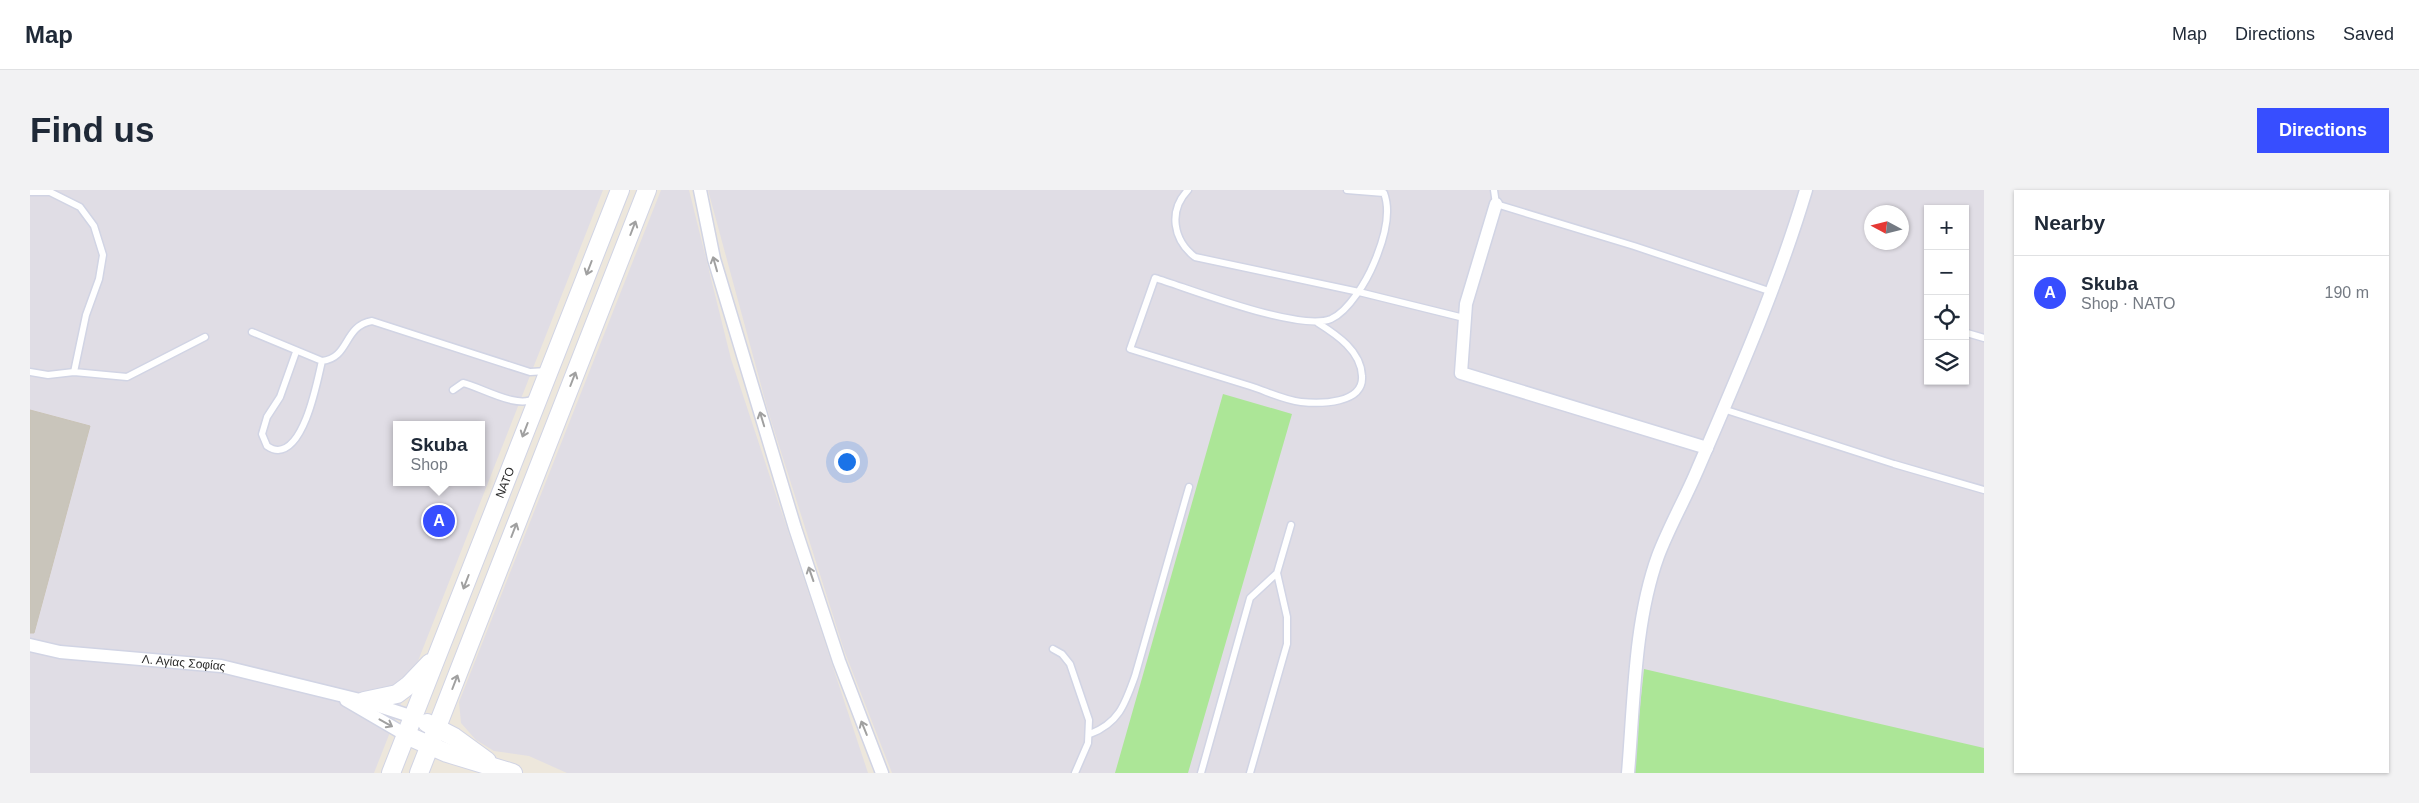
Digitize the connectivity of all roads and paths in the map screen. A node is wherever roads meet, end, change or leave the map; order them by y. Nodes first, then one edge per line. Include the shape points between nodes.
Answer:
1 (620, 190) edge
2 (647, 190) edge
3 (700, 190) edge
4 (1188, 190) edge
5 (1347, 190) edge
6 (1494, 190) edge
7 (1806, 190) edge
8 (30, 192) edge
9 (1496, 204) junction
10 (1359, 292) junction
11 (1772, 292) junction
12 (1464, 318) junction
13 (1318, 323) junction
14 (252, 332) dead end
15 (1969, 334) edge
16 (205, 337) dead end
17 (1984, 338) edge
18 (296, 352) junction
19 (322, 361) junction
20 (549, 371) junction
21 (30, 372) edge
22 (74, 372) junction
23 (452, 390) dead end
24 (540, 394) junction
25 (1723, 409) junction
26 (1707, 448) junction
27 (1189, 488) dead end
28 (1984, 490) edge
29 (1291, 525) dead end
30 (1277, 573) junction
31 (30, 645) edge
32 (1053, 648) dead end
33 (437, 655) junction
34 (336, 694) junction
35 (364, 701) junction
36 (413, 717) junction
37 (437, 727) junction
38 (1090, 734) junction
39 (406, 735) junction
40 (429, 746) junction
41 (493, 766) junction
42 (391, 773) edge
43 (419, 773) edge
44 (513, 773) edge
45 (882, 773) edge
46 (1075, 773) edge
47 (1201, 773) edge
48 (1250, 773) edge
49 (1628, 773) edge

1 -> 20 main road, ΝΑΤΟ
37 -> 2 main road, ΝΑΤΟ
45 -> 3 street via 839,661 795,528 714,258
4 - 10 lane via 1177,210 1176,227 1182,244 1195,257
5 - 10 lane via 1384,193 1387,203 1379,251
6 - 9 lane
7 - 11 street
8 - 22 lane via 50,192 80,207 94,226 103,255
9 - 11 lane
9 - 12 street
10 - 12 lane
10 - 13 lane via 1332,318
11 - 25 street
12 - 26 street via 1461,373
13 - 13 lane via 1338,336 1362,369 1363,380 1351,397 1338,401 1300,402 1130,349 1155,278 1255,310
14 - 18 lane
15 - 17 lane
16 - 22 lane via 127,377
18 - 19 lane
18 - 19 lane via 262,434 267,446 277,450 295,441 305,421
19 - 20 lane via 332,360 342,351 354,329 363,322 372,321 530,372
20 - 24 main road, ΝΑΤΟ
21 - 22 lane via 48,375
23 - 24 lane via 463,384 502,398 526,401
24 -> 33 main road, ΝΑΤΟ
25 - 26 street
25 - 28 lane
26 - 49 street via 1658,555 1651,578 1637,655
27 - 38 lane via 1127,698 1117,716 1104,728
29 - 30 lane
30 - 47 lane via 1250,598
30 - 48 lane via 1287,617 1287,644
31 - 34 street, Λ. Αγίας Σοφίας via 60,652 221,666
32 - 38 lane via 1070,664 1089,720
33 - 35 main road via 397,694
33 - 36 main road, ΝΑΤΟ
34 - 35 street, Λ. Αγίας Σοφίας
34 -> 39 street, Λ. Αγίας Σοφίας
35 - 36 street, Λ. Αγίας Σοφίας
36 - 37 main road
36 - 39 main road, ΝΑΤΟ
37 - 40 main road, ΝΑΤΟ
37 - 41 main road
38 - 46 lane
39 - 40 main road
39 - 42 main road, ΝΑΤΟ
40 - 41 main road
40 - 43 main road, ΝΑΤΟ
41 - 44 main road

